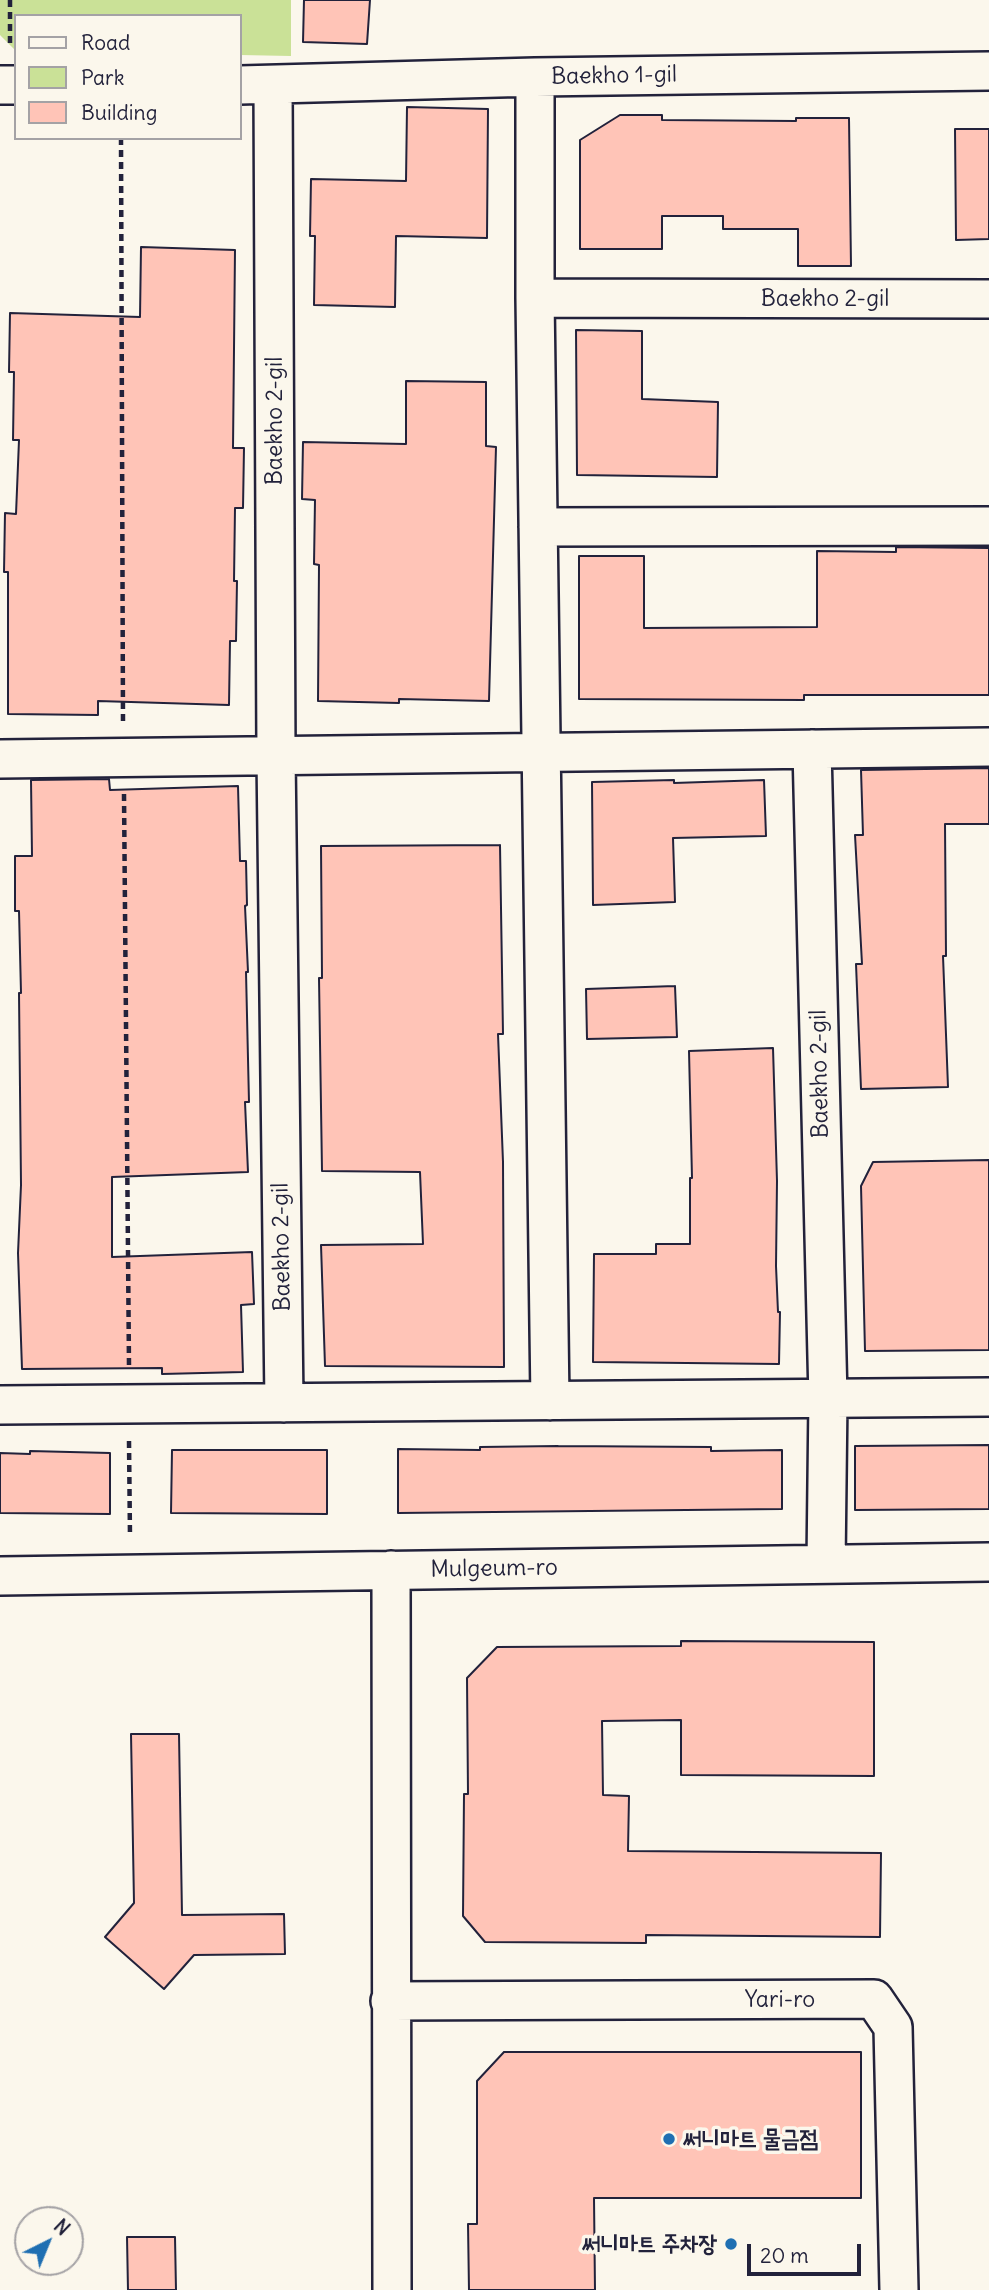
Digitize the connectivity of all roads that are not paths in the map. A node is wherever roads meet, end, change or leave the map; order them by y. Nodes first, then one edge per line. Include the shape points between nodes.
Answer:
1 (989, 71) edge
2 (535, 77) junction
3 (256, 85) edge
4 (535, 298) junction
5 (989, 299) edge
6 (989, 526) edge
7 (538, 527) junction
8 (989, 747) edge
9 (812, 749) junction
10 (542, 752) junction
11 (276, 756) junction
12 (0, 759) edge
13 (989, 1397) edge
14 (828, 1398) junction
15 (550, 1401) junction
16 (284, 1403) junction
17 (0, 1405) edge
18 (989, 1562) edge
19 (826, 1564) junction
20 (391, 1570) junction
21 (0, 1576) edge
22 (390, 2001) junction
23 (392, 2290) edge
24 (899, 2290) edge

1 - 2 street, Baekho 1-gil
2 - 3 street, Baekho 1-gil
2 - 4 street
3 - 11 street, Baekho 2-gil
4 - 5 street, Baekho 2-gil
4 - 7 street
6 - 7 street
7 - 10 street
8 - 9 street
9 - 10 street
9 - 14 street, Baekho 2-gil
10 - 11 street
10 - 15 street
11 - 12 street
11 - 16 street, Baekho 2-gil
13 - 14 street
14 - 15 street
14 - 19 street, Baekho 2-gil
15 - 16 street
16 - 17 street
18 - 19 street, Mulgeum-ro
19 - 20 street, Mulgeum-ro
20 - 21 street, Mulgeum-ro
20 - 22 street
22 - 23 street
22 - 24 street, Yari-ro via 874,1999 893,2027

